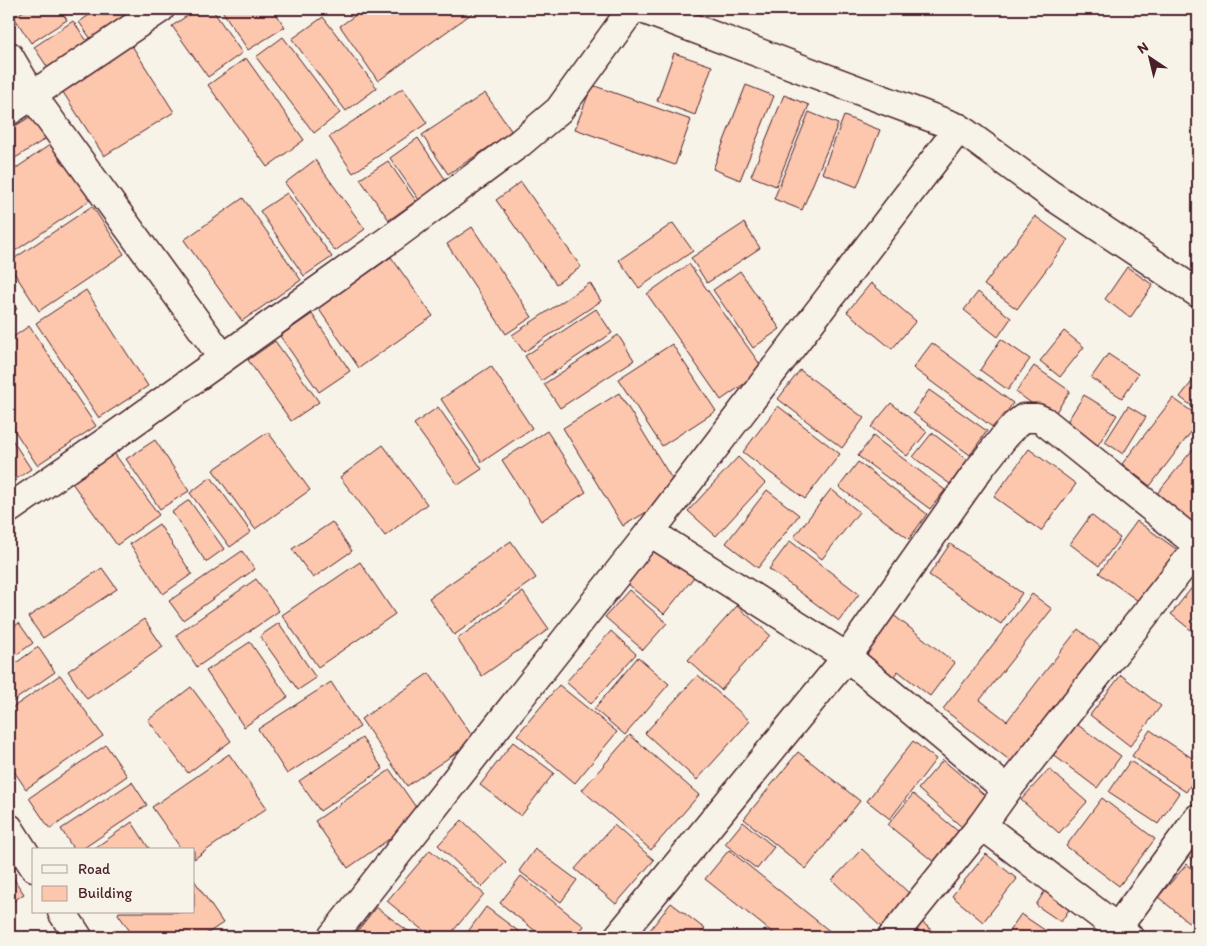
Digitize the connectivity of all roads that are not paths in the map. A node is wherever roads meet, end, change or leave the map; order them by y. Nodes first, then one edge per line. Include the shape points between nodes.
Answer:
1 (160, 9) edge
2 (632, 9) edge
3 (642, 9) edge
4 (9, 56) edge
5 (32, 95) junction
6 (9, 111) edge
7 (959, 128) junction
8 (1198, 293) edge
9 (223, 358) junction
10 (9, 509) edge
11 (650, 532) junction
12 (1198, 546) edge
13 (847, 657) junction
14 (1007, 790) junction
15 (1198, 818) edge
16 (982, 825) junction
17 (9, 828) edge
18 (32, 864) edge
19 (63, 914) edge
20 (1123, 933) edge
21 (78, 937) edge
22 (332, 937) edge
23 (618, 937) edge
24 (892, 937) edge

1 - 5 street
2 - 9 street via 559,110 405,228
3 - 7 street
4 - 5 street
5 - 6 street
5 - 9 street
7 - 8 street via 1051,195
7 - 11 street
9 - 10 street
11 - 13 street
11 - 22 street
12 - 13 street via 1044,421 1024,418 979,470
12 - 14 street
13 - 14 street
13 - 23 street
14 - 16 street
15 - 20 street
16 - 20 street
16 - 24 street
17 - 18 street
19 - 21 street

